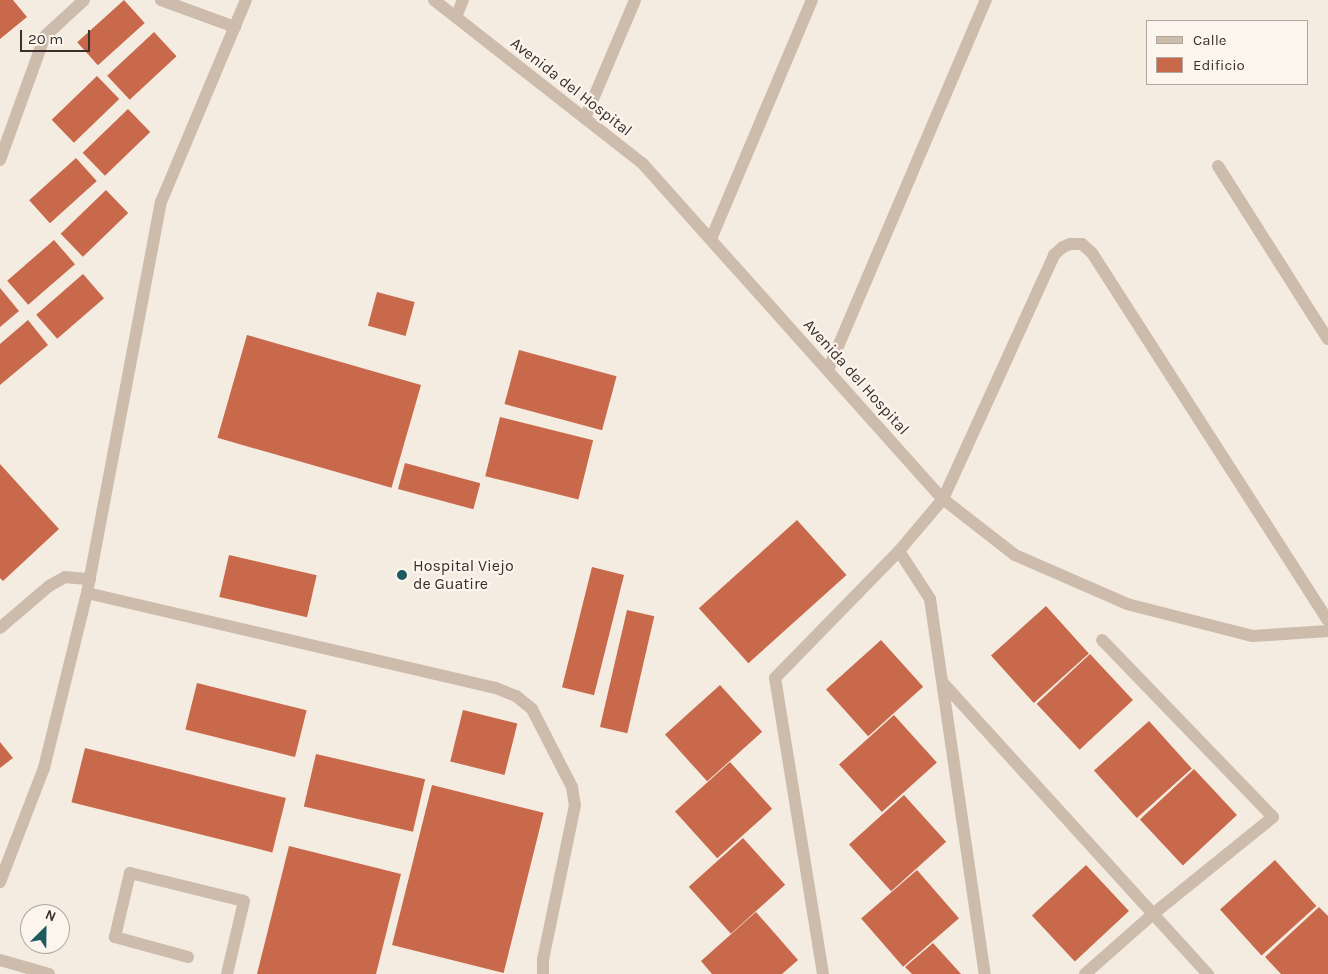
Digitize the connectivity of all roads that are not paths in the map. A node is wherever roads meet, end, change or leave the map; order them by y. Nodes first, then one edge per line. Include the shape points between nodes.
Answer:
1 (84, 0) edge
2 (161, 0) edge
3 (246, 0) edge
4 (434, 0) edge
5 (463, 0) edge
6 (635, 0) edge
7 (812, 0) edge
8 (986, 0) edge
9 (456, 17) junction
10 (235, 27) junction
11 (585, 118) junction
12 (0, 160) edge
13 (1218, 166) dead end
14 (711, 239) junction
15 (1328, 339) edge
16 (828, 370) junction
17 (943, 498) junction
18 (899, 551) junction
19 (90, 579) junction
20 (87, 593) junction
21 (1328, 620) edge
22 (0, 628) edge
23 (1328, 632) edge
24 (1102, 640) dead end
25 (942, 683) junction
26 (0, 882) edge
27 (1153, 914) junction
28 (188, 957) dead end
29 (0, 960) edge
30 (48, 974) edge
31 (227, 974) edge
32 (543, 974) edge
33 (823, 974) edge
34 (985, 974) edge
35 (1084, 974) edge
36 (1208, 974) edge

1 - 12 street via 45,36
2 - 10 street
3 - 10 street
4 - 9 street, Avenida del Hospital
5 - 9 street
6 - 11 street
7 - 14 street
8 - 16 street
9 - 11 street, Avenida del Hospital
10 - 19 street via 161,202
11 - 14 street, Avenida del Hospital via 643,164
13 - 15 street
14 - 16 street, Avenida del Hospital
16 - 17 street, Avenida del Hospital
17 - 18 street
17 - 21 street via 1054,255 1070,244 1082,244 1092,253
17 - 23 street, Avenida del Hospital via 1014,555 1127,604 1253,636
18 - 25 street via 930,599
18 - 33 street via 775,678
19 - 20 street
19 - 22 street via 65,577 49,586
20 - 26 street via 44,768
20 - 32 street via 496,688 516,696 532,709 572,787 575,805 543,960
24 - 27 street via 1273,817
25 - 27 street
25 - 34 street
27 - 35 street
27 - 36 street
28 - 31 street via 115,937 130,873 244,901
29 - 30 street

